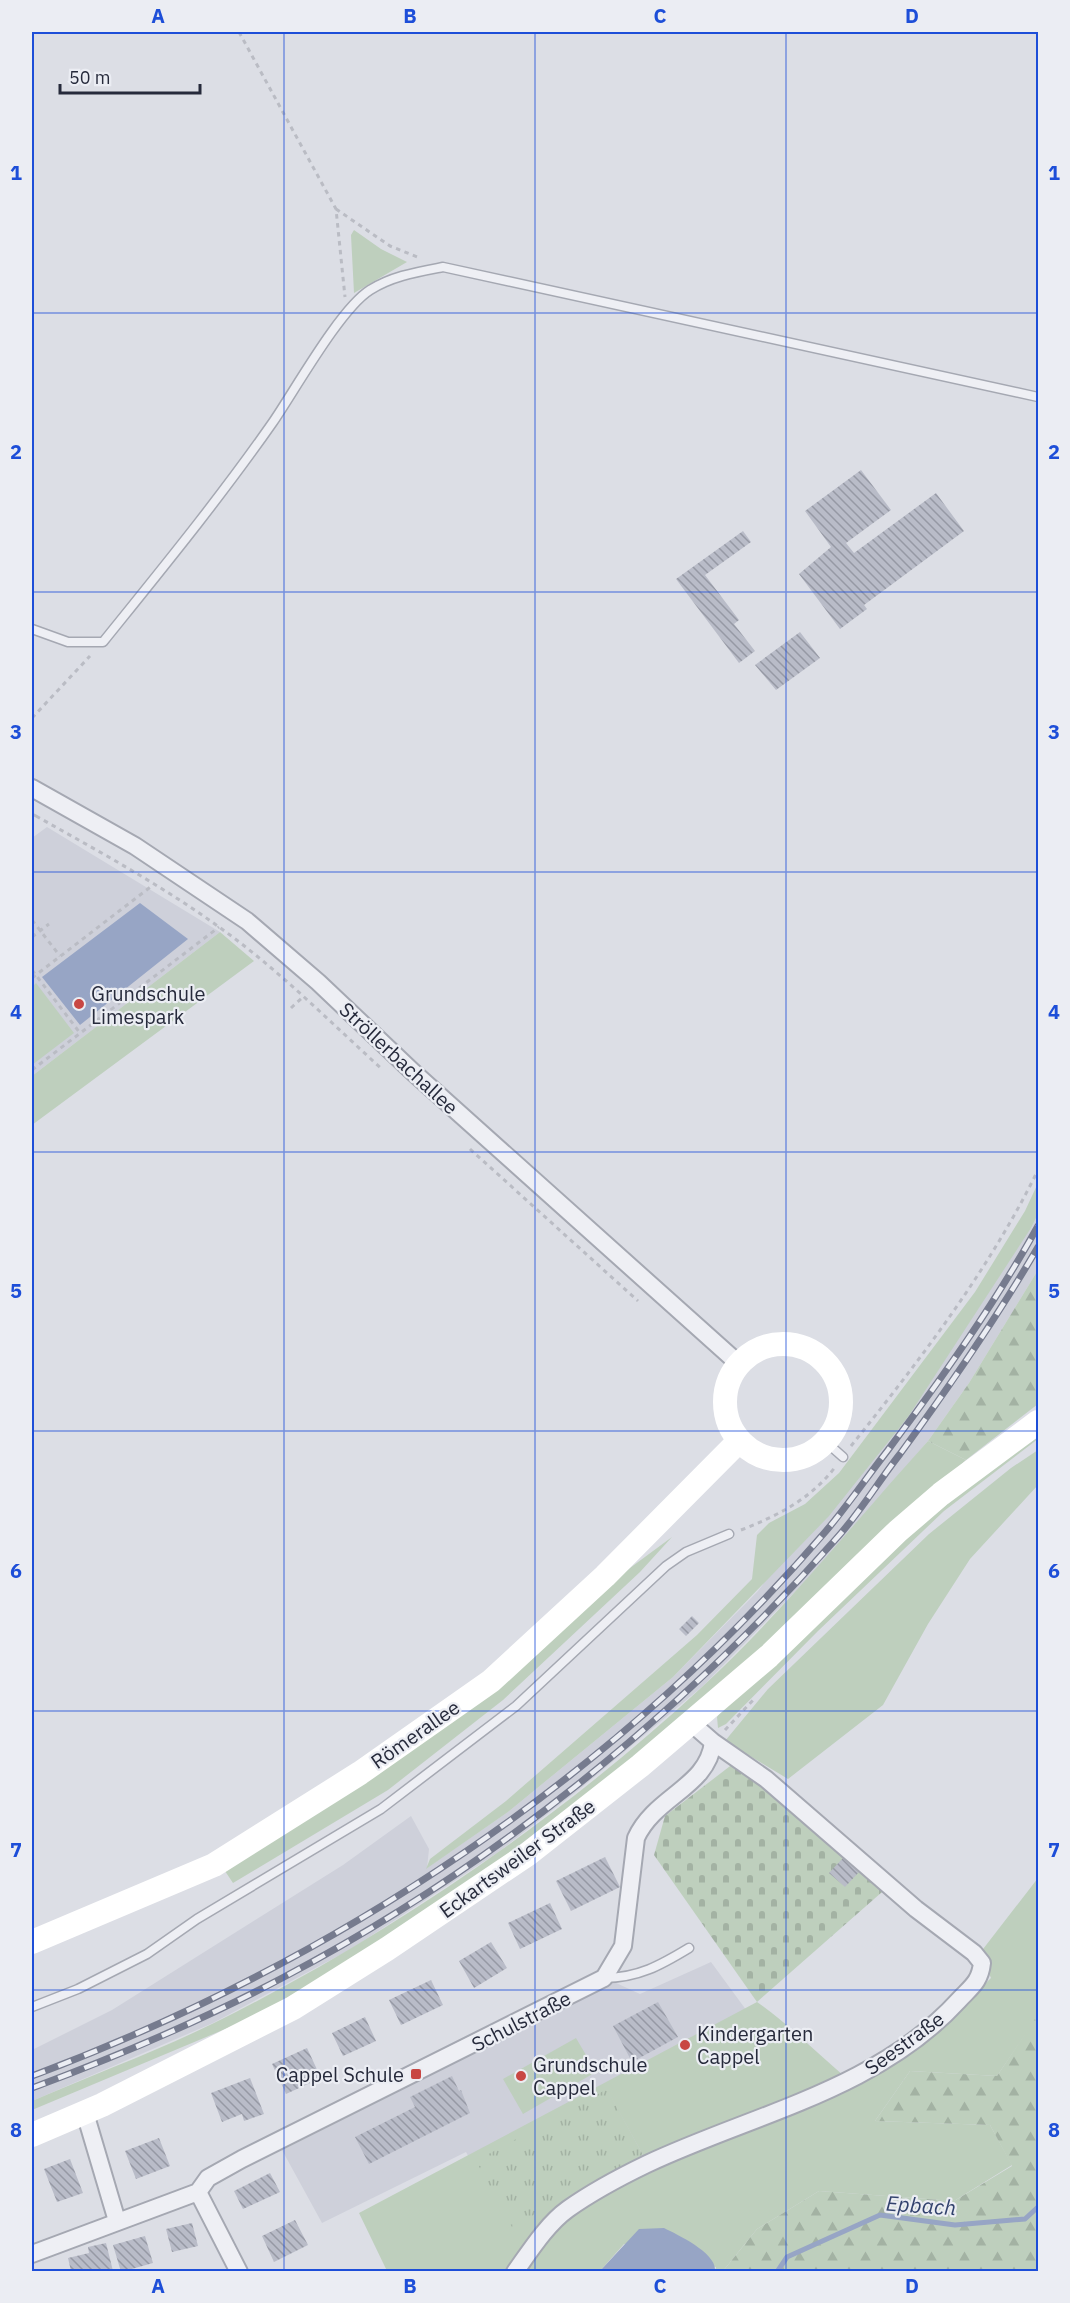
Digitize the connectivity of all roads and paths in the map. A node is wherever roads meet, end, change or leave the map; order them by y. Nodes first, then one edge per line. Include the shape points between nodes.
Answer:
1 (239, 32) edge
2 (336, 209) junction
3 (443, 267) junction
4 (349, 310) junction
5 (1038, 397) edge
6 (32, 628) edge
7 (102, 642) junction
8 (32, 718) edge
9 (32, 788) edge
10 (34, 815) edge
11 (32, 819) edge
12 (153, 885) junction
13 (32, 920) edge
14 (49, 924) dead end
15 (219, 927) junction
16 (40, 931) junction
17 (32, 937) edge
18 (60, 956) junction
19 (32, 970) edge
20 (36, 975) junction
21 (32, 978) edge
22 (80, 1033) junction
23 (32, 1070) edge
24 (391, 1077) dead end
25 (461, 1141) dead end
26 (1038, 1170) edge
27 (638, 1301) dead end
28 (739, 1364) junction
29 (1038, 1422) edge
30 (739, 1441) junction
31 (835, 1450) junction
32 (729, 1534) joint
33 (690, 1722) junction
34 (713, 1742) junction
35 (32, 1942) edge
36 (689, 1948) dead end
37 (604, 1978) junction
38 (32, 2007) edge
39 (85, 2113) junction
40 (32, 2135) edge
41 (198, 2192) junction
42 (117, 2221) junction
43 (32, 2254) edge
44 (239, 2271) edge
45 (515, 2271) edge

1 - 2 path
2 - 3 path via 390,246
2 - 4 path via 344,295
3 - 4 lane via 397,276 368,291
3 - 5 lane
4 - 7 lane via 272,424
6 - 7 lane via 68,642
7 - 8 path
9 - 28 street, Ströllerbachallee via 153,858 247,921
10 - 11 path
10 - 12 path
12 - 15 path
12 - 18 path
13 - 16 path
14 - 16 path
15 - 22 path
15 - 24 path
16 - 17 path
16 - 18 path
18 - 20 path
19 - 20 path
20 - 21 path
20 - 22 path
22 - 23 path
25 - 27 path
26 - 31 path via 979,1274 925,1351
28 - 30 street via 726,1390 725,1408 729,1426
28 - 31 street via 764,1347 783,1344 802,1347 819,1356 832,1370 841,1398
29 - 33 street, Eckartsweiler Straße via 898,1531 769,1656
30 - 31 street via 754,1453 783,1460
30 - 35 street, Römerallee via 605,1576 491,1681 360,1773 214,1865
31 - 32 path via 828,1477 795,1506
32 - 38 lane via 686,1552 666,1566 516,1706 381,1809 197,1919 147,1954
33 - 34 street, Seestraße
33 - 39 street, Eckartsweiler Straße via 528,1854 387,1949 293,2008
34 - 37 street via 712,1756 701,1774 643,1822 636,1838 623,1946
34 - 45 street, Seestraße via 766,1779 916,1909 974,1953 982,1963 980,1977 919,2037 850,2081 647,2164 588,2196 565,2211
36 - 37 lane via 636,1976
37 - 41 street, Schulstraße via 242,2159 208,2178
39 - 40 street, Eckartsweiler Straße
39 - 42 street
41 - 42 street
41 - 44 street
42 - 43 street

